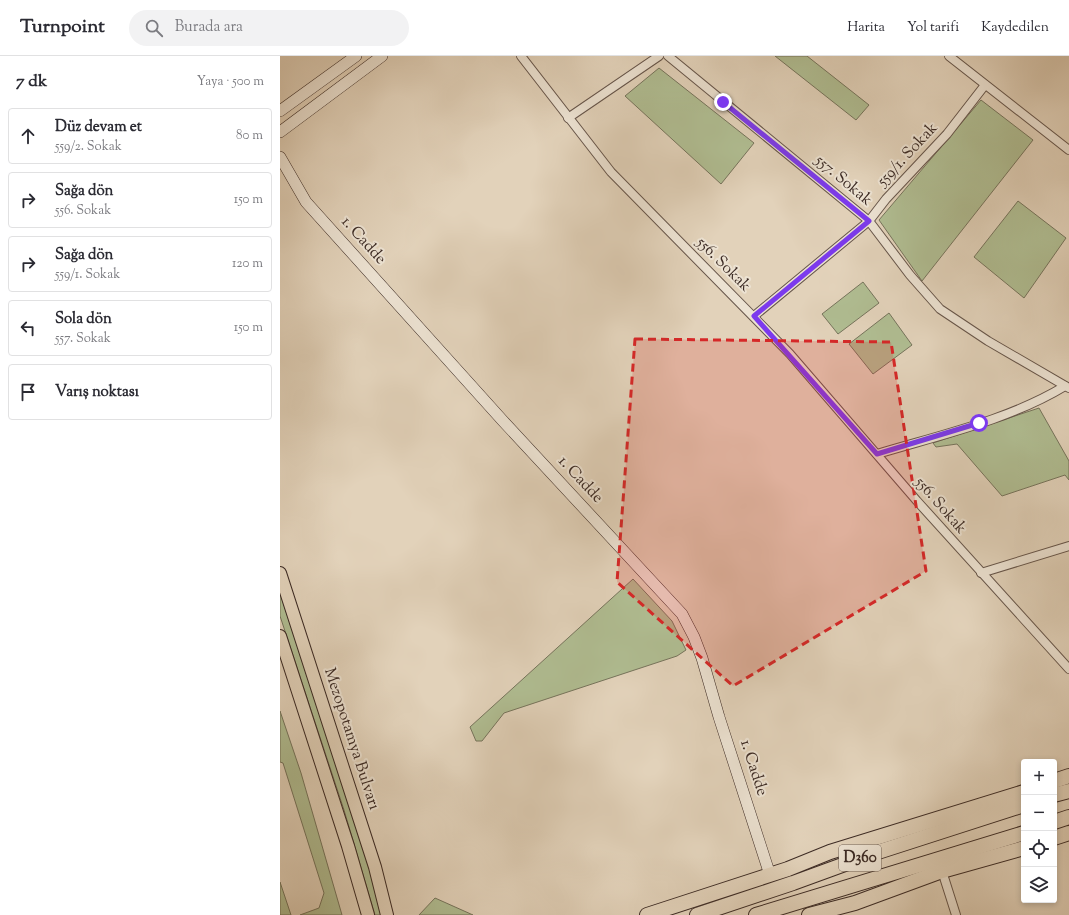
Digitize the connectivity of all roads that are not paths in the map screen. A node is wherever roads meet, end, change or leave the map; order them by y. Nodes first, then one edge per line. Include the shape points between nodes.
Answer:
1 (356, 56) edge
2 (382, 56) edge
3 (521, 56) edge
4 (659, 56) edge
5 (668, 56) edge
6 (949, 56) edge
7 (985, 85) junction
8 (280, 111) edge
9 (568, 118) junction
10 (280, 132) edge
11 (1069, 150) edge
12 (280, 158) edge
13 (869, 221) junction
14 (754, 316) junction
15 (1067, 387) edge
16 (877, 454) junction
17 (1069, 546) edge
18 (280, 573) edge
19 (981, 573) junction
20 (280, 636) edge
21 (1069, 669) edge
22 (1069, 776) edge
23 (1057, 781) edge
24 (1069, 791) edge
25 (1021, 793) edge
26 (1057, 795) edge
27 (1006, 798) junction
28 (1021, 806) edge
29 (1069, 817) edge
30 (1057, 821) edge
31 (1021, 834) edge
32 (916, 840) junction
33 (1021, 849) edge
34 (942, 871) junction
35 (770, 875) junction
36 (902, 885) junction
37 (772, 910) junction
38 (368, 915) edge
39 (387, 915) edge
40 (647, 915) edge
41 (697, 915) edge
42 (756, 915) edge
43 (809, 915) edge
44 (956, 915) edge

1 - 8 street
2 - 10 street
3 - 9 street, 556. Sokak
4 - 9 street
5 - 13 street, 557. Sokak
6 - 7 street
7 - 11 street
7 - 13 street, 559/1. Sokak via 947,134
9 - 14 street, 556. Sokak via 611,172
12 - 35 street, 1. Cadde via 306,202 682,614 702,658
13 - 14 street, 559/1. Sokak
13 - 15 street, 557. Sokak via 940,309 988,341
14 - 16 street, 556. Sokak via 796,360
15 - 16 street via 1041,401
16 - 19 street, 556. Sokak
17 - 19 street
18 - 39 main road, Mezopotamya Bulvarı via 373,862
19 - 21 street, 556. Sokak
20 - 38 main road
22 - 23 highway
24 - 26 highway
25 - 27 highway
27 - 32 highway via 953,820
27 - 35 highway via 830,852
28 - 32 highway, D360
29 - 30 highway
31 - 37 highway, D360
32 - 41 highway, D360
33 - 34 highway
34 - 36 highway
34 - 44 street
35 - 40 highway
36 - 37 highway
36 - 43 highway via 855,903
37 - 42 highway, D360

